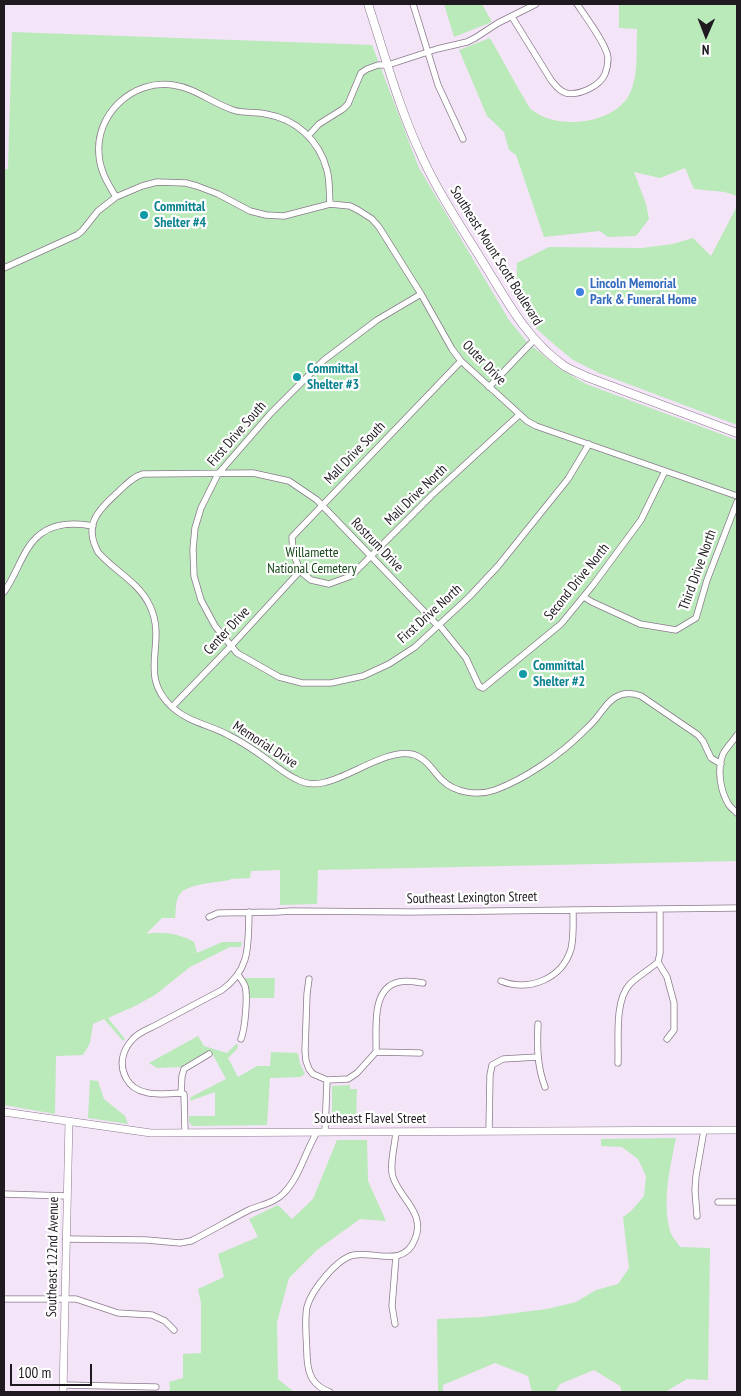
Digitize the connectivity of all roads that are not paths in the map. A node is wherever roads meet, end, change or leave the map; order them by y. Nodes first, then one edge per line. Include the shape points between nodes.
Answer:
1 (368, 4) edge
2 (414, 4) edge
3 (536, 4) edge
4 (577, 4) edge
5 (512, 16) junction
6 (428, 52) junction
7 (388, 65) junction
8 (308, 136) junction
9 (463, 139) dead end
10 (116, 197) junction
11 (330, 204) junction
12 (4, 268) edge
13 (421, 294) junction
14 (535, 339) junction
15 (461, 361) junction
16 (489, 387) junction
17 (519, 415) junction
18 (737, 433) edge
19 (589, 444) junction
20 (665, 471) junction
21 (218, 474) junction
22 (737, 496) edge
23 (737, 502) edge
24 (322, 505) junction
25 (93, 526) junction
26 (371, 557) junction
27 (300, 571) junction
28 (4, 592) edge
29 (584, 597) junction
30 (438, 626) junction
31 (231, 646) junction
32 (484, 688) joint
33 (172, 707) junction
34 (737, 735) edge
35 (721, 764) junction
36 (737, 813) edge
37 (737, 908) edge
38 (660, 909) junction
39 (573, 910) junction
40 (249, 912) junction
41 (209, 917) dead end
42 (658, 962) junction
43 (238, 976) junction
44 (309, 979) dead end
45 (501, 981) dead end
46 (423, 982) dead end
47 (538, 1024) dead end
48 (241, 1039) dead end
49 (667, 1039) dead end
50 (376, 1052) junction
51 (209, 1054) dead end
52 (420, 1054) dead end
53 (537, 1057) junction
54 (618, 1063) dead end
55 (327, 1080) junction
56 (544, 1087) dead end
57 (181, 1093) junction
58 (4, 1112) edge
59 (69, 1121) junction
60 (704, 1130) junction
61 (737, 1130) edge
62 (489, 1131) junction
63 (185, 1132) junction
64 (317, 1132) junction
65 (325, 1132) junction
66 (396, 1132) junction
67 (4, 1194) edge
68 (67, 1196) junction
69 (718, 1202) dead end
70 (737, 1202) edge
71 (697, 1216) dead end
72 (66, 1239) junction
73 (396, 1256) junction
74 (65, 1298) junction
75 (4, 1299) edge
76 (395, 1324) dead end
77 (174, 1330) dead end
78 (156, 1387) dead end
79 (64, 1389) edge
80 (330, 1392) edge

1 - 7 main road, Southeast Mount Scott Boulevard
2 - 6 street
3 - 5 street
4 - 5 street via 608,58 602,79 577,93 565,92 556,86
5 - 6 street via 475,38
6 - 7 street
6 - 9 street via 441,92
7 - 8 street via 378,65 361,73 348,104
7 - 14 main road, Southeast Mount Scott Boulevard via 410,129 438,189 513,312
8 - 10 street via 282,118 235,111 182,87 162,84 142,88 114,107 99,142 101,166
8 - 11 street via 327,171
10 - 11 street via 142,186 170,182 210,190 266,216 284,216
10 - 12 street via 76,235
11 - 13 street, Outer Drive via 350,206 372,219
13 - 15 street, Outer Drive
13 - 21 street, First Drive South via 377,320 324,360 271,413
14 - 16 street
14 - 18 main road, Southeast Mount Scott Boulevard via 563,365 587,377
15 - 16 street, Outer Drive
15 - 24 street, Mall Drive South
16 - 17 street, Outer Drive
17 - 19 street, Outer Drive via 536,426
17 - 26 street, Mall Drive North via 432,495
19 - 20 street, Outer Drive
19 - 30 street, First Drive North via 568,479 498,566
20 - 22 street, Outer Drive
20 - 29 street, Second Drive North via 641,520
21 - 24 street, Rostrum Drive via 253,473 289,481
21 - 25 street via 143,474 133,478 101,508
21 - 31 street, First Drive South via 195,528 194,576 201,600
23 - 29 street, Third Drive North via 696,618 676,630 640,624
24 - 26 street, Rostrum Drive
24 - 27 street, Mall Drive South via 292,537
25 - 28 street via 62,524 42,533 27,549
25 - 33 street, Memorial Drive via 92,538 98,552 138,588 150,604 156,631 153,667 156,683
26 - 27 street, Mall Drive North via 351,576 329,584 311,580
26 - 30 street, Rostrum Drive
27 - 31 street, Center Drive
29 - 32 street, Second Drive North via 561,624
30 - 31 street, First Drive North via 390,664 363,676 331,683 302,683 279,677 237,653
30 - 32 street, Rostrum Drive via 466,658
31 - 33 street, Center Drive
33 - 35 street, Memorial Drive via 188,719 243,743 297,780 310,783 327,782 385,758 406,753 427,762 443,782 460,790 478,793 494,790 549,760 582,733 609,702 628,693 641,696 691,730 703,741 711,758
34 - 35 street via 724,753
35 - 36 street via 724,795
37 - 38 street, Southeast Lexington Street
38 - 39 street, Southeast Lexington Street
38 - 42 street
39 - 40 street, Southeast Lexington Street
39 - 45 street via 571,947 565,961 549,978 536,984 518,985
40 - 41 street, Southeast Lexington Street via 218,913
40 - 43 street via 247,950
42 - 49 street via 667,977 674,1003 674,1030
42 - 54 street via 631,982 622,997
43 - 48 street via 246,990
43 - 57 street via 222,990 136,1036 125,1049 122,1068 136,1090
44 - 55 street via 306,1061 314,1074
46 - 50 street via 399,982 382,994 377,1011
47 - 53 street
50 - 52 street
50 - 55 street via 348,1079
51 - 57 street via 184,1069
53 - 56 street
53 - 62 street via 503,1059 492,1065
55 - 65 street
57 - 63 street via 185,1098
58 - 59 street, Southeast Flavel Street
59 - 63 street, Southeast Flavel Street via 146,1132
59 - 68 street, Southeast 122nd Avenue
60 - 61 street, Southeast Flavel Street
60 - 62 street, Southeast Flavel Street
60 - 71 street via 696,1176
62 - 66 street, Southeast Flavel Street
63 - 64 street, Southeast Flavel Street
64 - 65 street, Southeast Flavel Street
64 - 72 street via 283,1195 191,1241
65 - 66 street, Southeast Flavel Street
66 - 73 street via 392,1175 415,1213 418,1224 412,1245
67 - 68 street
68 - 72 street, Southeast 122nd Avenue
69 - 70 street
72 - 74 street, Southeast 122nd Avenue
73 - 76 street via 392,1306
73 - 80 street via 348,1256 334,1267 311,1298 306,1314 309,1370 317,1386
74 - 75 street
74 - 77 street via 118,1314 152,1315
74 - 79 street, Southeast 122nd Avenue
78 - 79 street

